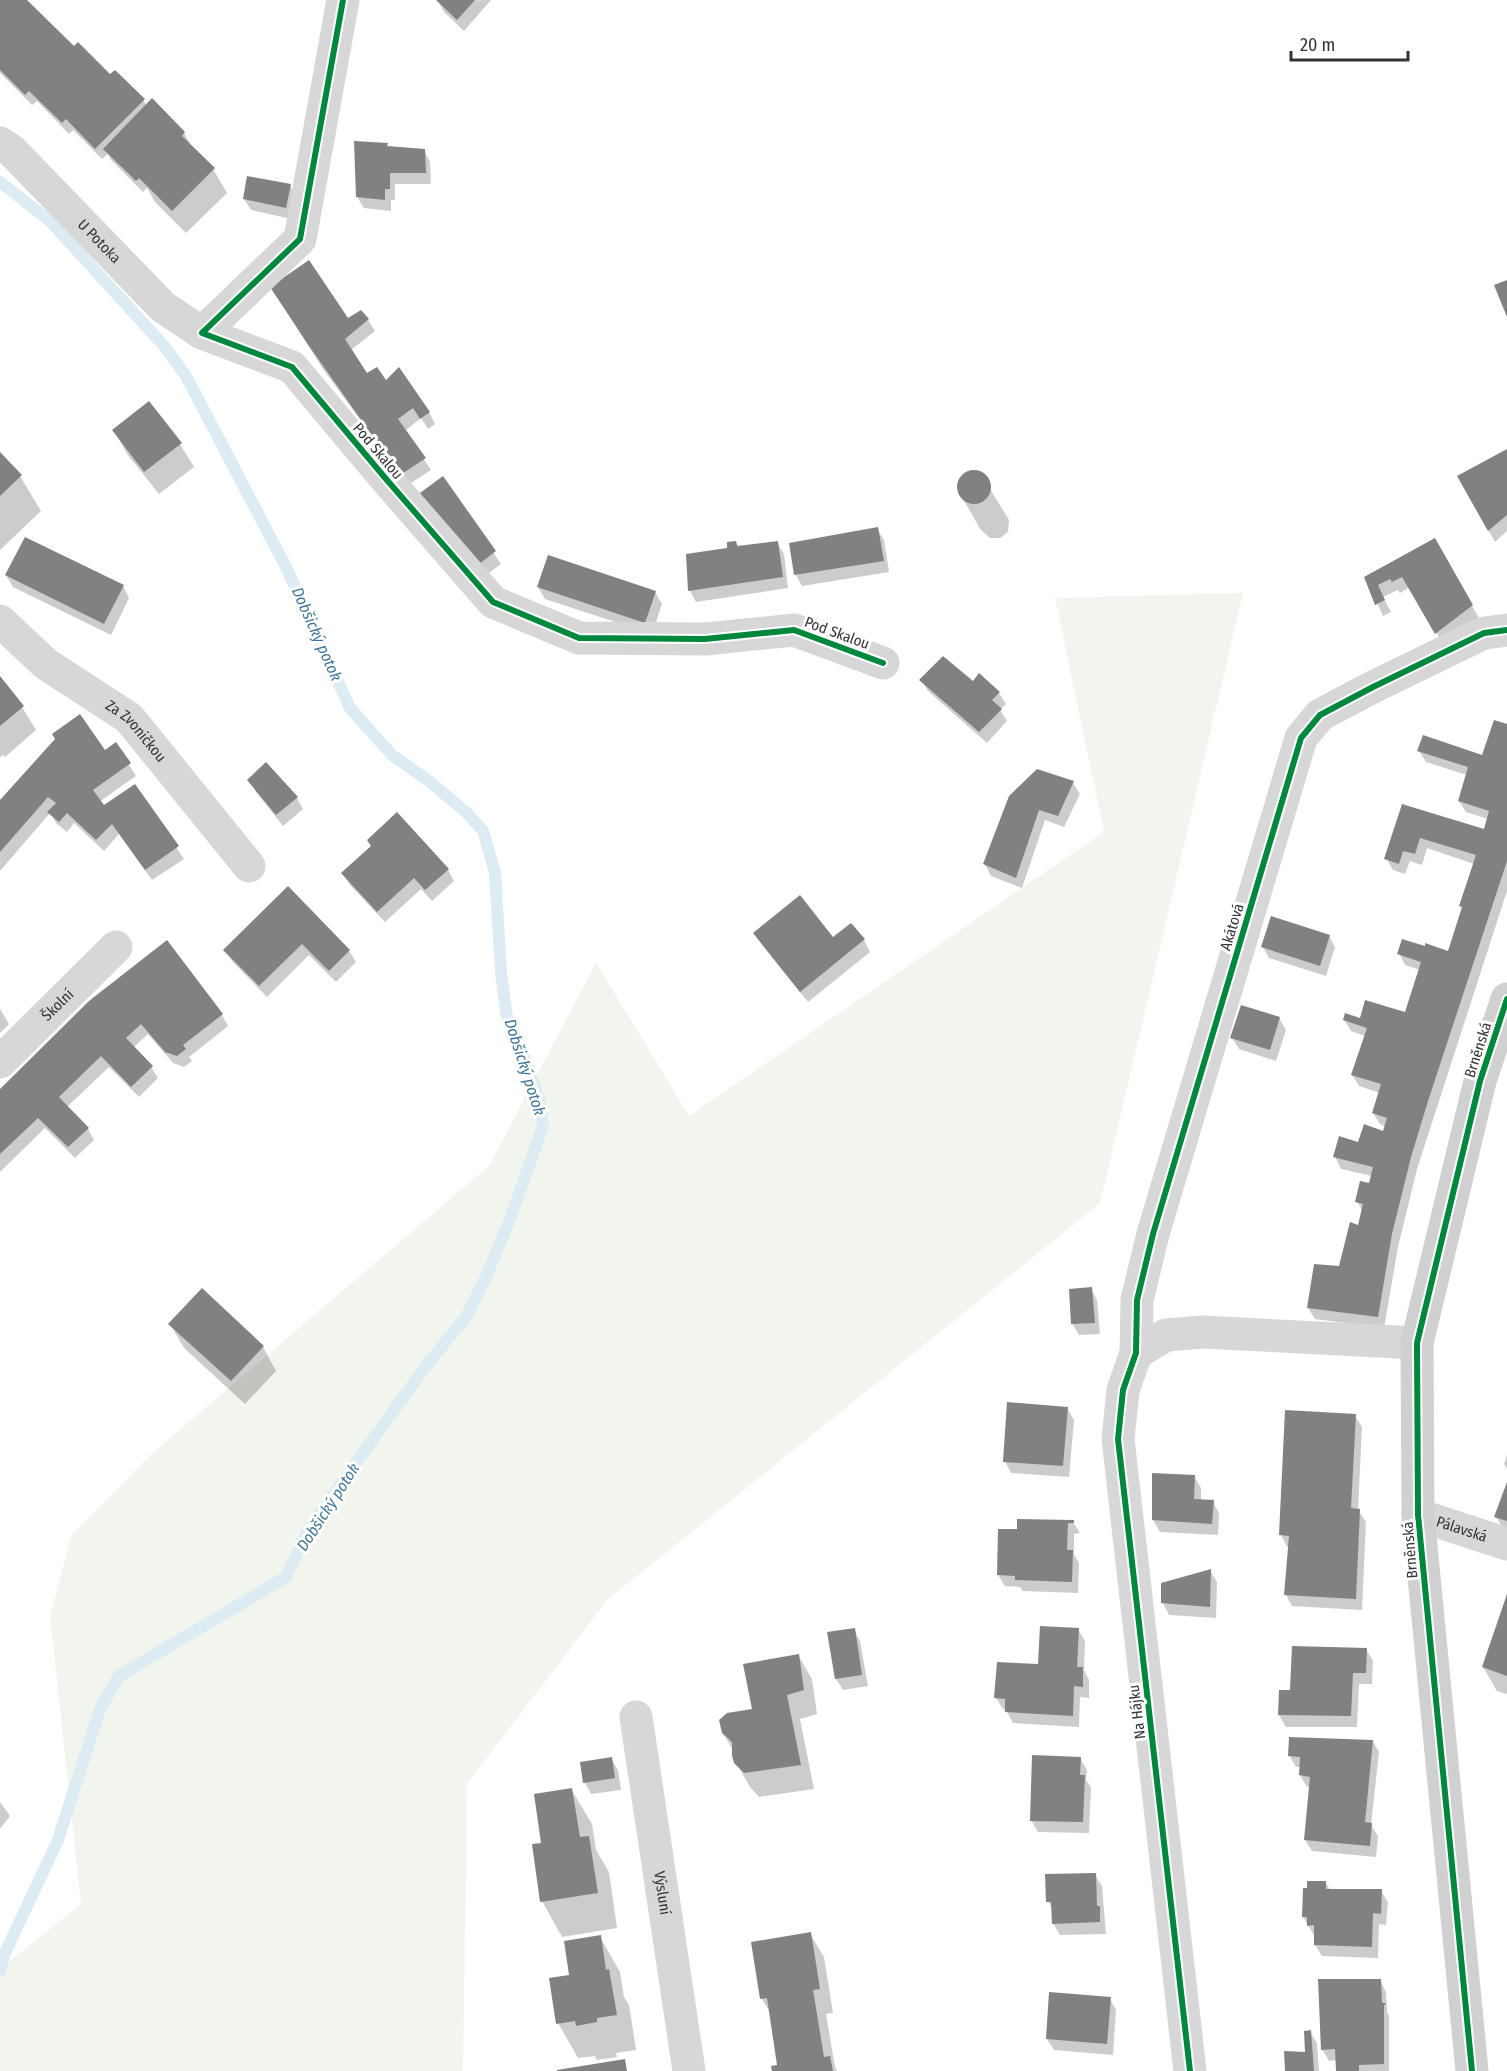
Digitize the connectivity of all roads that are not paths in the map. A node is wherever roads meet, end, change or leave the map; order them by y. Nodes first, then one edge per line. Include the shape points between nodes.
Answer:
1 (343, 0) edge
2 (0, 143) edge
3 (202, 333) junction
4 (0, 621) edge
5 (1507, 630) edge
6 (883, 663) dead end
7 (249, 866) dead end
8 (116, 947) dead end
9 (1507, 999) edge
10 (0, 1062) edge
11 (1417, 1343) junction
12 (1136, 1353) junction
13 (1418, 1515) junction
14 (1507, 1544) edge
15 (636, 1717) dead end
16 (689, 2071) edge
17 (1190, 2071) edge
18 (1472, 2071) edge

1 - 3 street via 300,240
2 - 3 street, U Potoka via 163,307
3 - 6 street, Pod Skalou via 292,368 493,602 579,638 705,639 794,630
4 - 7 street, Za Zvoničkou via 46,664 129,718
5 - 12 street, Akátová via 1484,633 1373,687 1320,715 1301,738 1153,1234 1137,1300
8 - 10 street, Školní
9 - 11 main road, Brněnská via 1480,1081
11 - 12 street via 1202,1332 1166,1335
11 - 13 main road, Brněnská
12 - 17 street, Na Hájku via 1123,1390 1118,1439
13 - 14 street, Pálavská
13 - 18 main road, Brněnská
15 - 16 street, Výsluní

